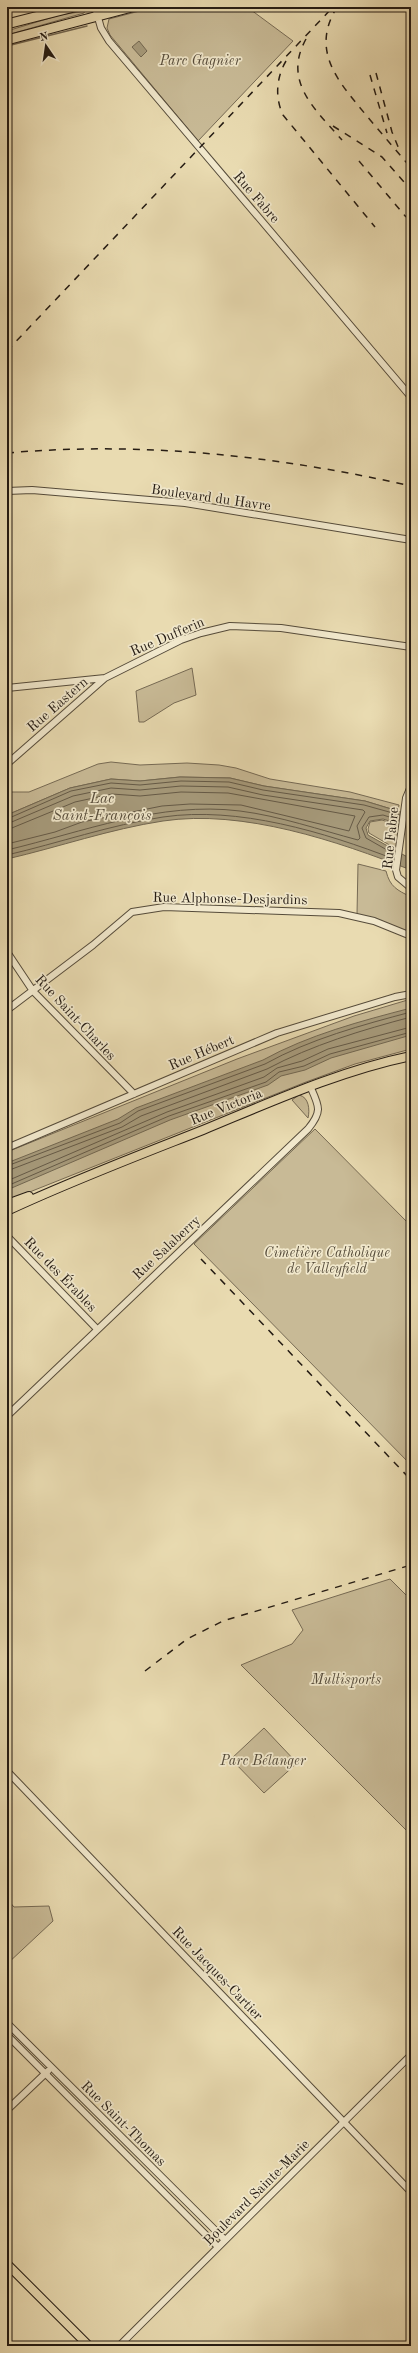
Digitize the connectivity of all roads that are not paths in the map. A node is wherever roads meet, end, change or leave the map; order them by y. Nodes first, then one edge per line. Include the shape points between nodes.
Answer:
1 (74, 7) edge
2 (132, 7) edge
3 (96, 12) edge
4 (7, 24) edge
5 (7, 40) edge
6 (411, 397) edge
7 (7, 491) edge
8 (411, 540) edge
9 (411, 647) edge
10 (105, 678) junction
11 (7, 688) edge
12 (7, 764) edge
13 (411, 786) edge
14 (411, 888) edge
15 (411, 936) edge
16 (7, 952) edge
17 (34, 991) junction
18 (411, 994) edge
19 (7, 1010) edge
20 (411, 1056) edge
21 (310, 1086) junction
22 (134, 1094) junction
23 (7, 1148) edge
24 (53, 1190) junction
25 (7, 1204) edge
26 (7, 1211) edge
27 (7, 1236) edge
28 (96, 1329) junction
29 (7, 1416) edge
30 (7, 1771) edge
31 (7, 2022) edge
32 (7, 2035) edge
33 (411, 2055) edge
34 (51, 2067) junction
35 (45, 2073) junction
36 (7, 2110) edge
37 (344, 2122) junction
38 (411, 2192) edge
39 (225, 2240) junction
40 (218, 2247) junction
41 (7, 2264) edge
42 (88, 2346) edge
43 (119, 2346) edge

1 - 4 highway
2 - 3 highway
3 - 5 highway
3 - 6 street, Rue Fabre via 109,41
7 - 8 street, Boulevard du Havre via 32,490 185,503
9 - 10 street, Rue Dufferin via 280,628 230,626 200,632
10 - 11 street, Rue Dufferin
10 - 12 street, Rue Eastern
13 - 14 street, Rue Fabre via 404,810 396,870 398,877
15 - 17 street, Rue Alphonse-Desjardins via 374,921 339,913 153,907 132,912
16 - 17 street, Rue Saint-Charles
17 - 19 street, Rue Alphonse-Desjardins
17 - 22 street, Rue Saint-Charles
18 - 22 street, Rue Hébert via 396,996 277,1033
20 - 21 main road, Rue Victoria via 363,1067
21 - 24 main road, Rue Victoria
21 - 28 street, Rue Salaberry via 317,1103 318,1114 308,1129
22 - 23 street, Rue Hébert
24 - 25 main road, Rue Victoria
24 - 26 main road, Rue Victoria
27 - 28 street, Rue des Érables
28 - 29 street, Rue Salaberry
30 - 37 street, Rue Jacques-Cartier
31 - 34 street, Rue Saint-Thomas
32 - 35 street, Rue Saint-Thomas
33 - 37 street, Boulevard Sainte-Marie
34 - 35 street
34 - 39 street, Rue Saint-Thomas
35 - 36 street
35 - 40 street, Rue Saint-Thomas
37 - 38 street, Rue Jacques-Cartier
37 - 39 street, Boulevard Sainte-Marie
39 - 40 street, Boulevard Sainte-Marie
40 - 43 street, Boulevard Sainte-Marie
41 - 42 main road

